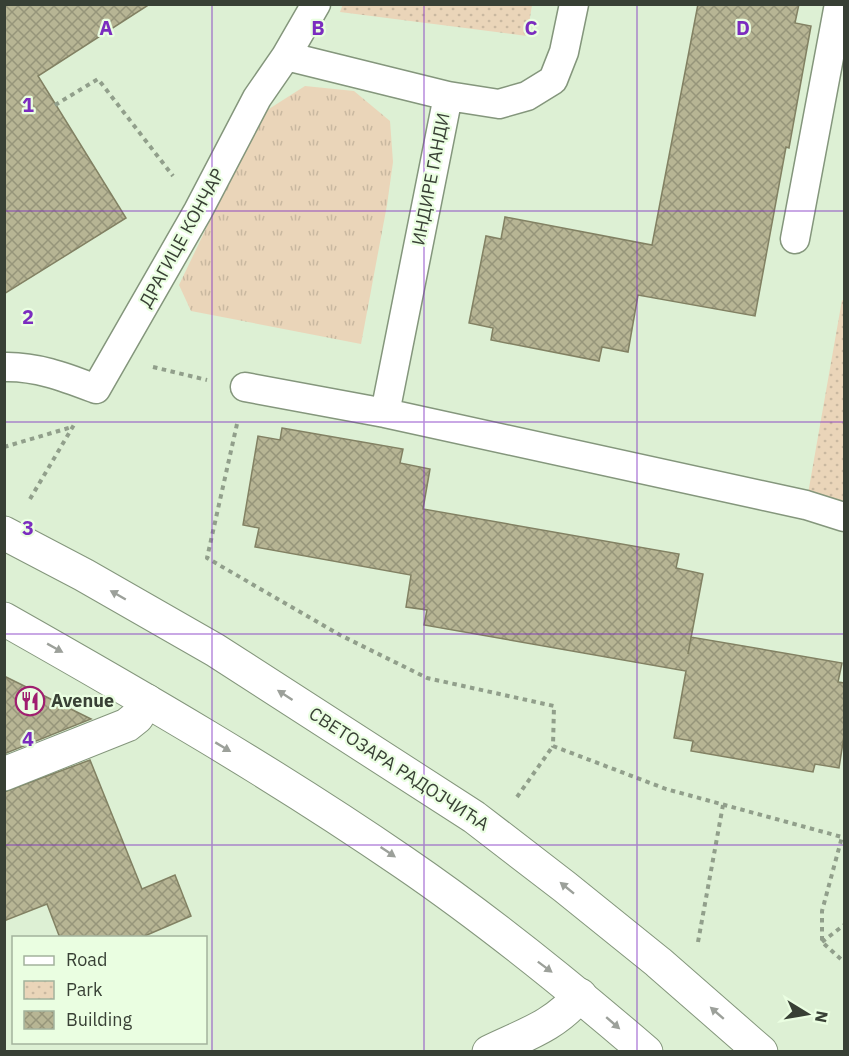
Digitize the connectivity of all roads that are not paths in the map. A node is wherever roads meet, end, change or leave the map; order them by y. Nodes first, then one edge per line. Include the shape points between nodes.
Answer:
1 (316, 4) edge
2 (574, 4) edge
3 (839, 4) edge
4 (286, 56) junction
5 (448, 96) junction
6 (795, 239) dead end
7 (4, 367) edge
8 (245, 387) road end
9 (385, 413) junction
10 (844, 517) edge
11 (4, 533) edge
12 (4, 619) edge
13 (147, 701) junction
14 (4, 774) edge
15 (580, 995) junction
16 (489, 1052) edge
17 (646, 1052) edge
18 (761, 1052) edge

1 - 4 lane, ДРАГИЦЕ КОНЧАР
2 - 5 lane, ИНДИРЕ ГАНДИ via 564,52 553,80 527,96 499,104
3 - 6 lane
4 - 5 lane
4 - 7 lane, ДРАГИЦЕ КОНЧАР via 257,98 198,211 96,389 38,370
5 - 9 lane, ИНДИРЕ ГАНДИ
8 - 9 lane
9 - 10 lane via 806,505
18 -> 11 main road, СВЕТОЗАРА РАДОЈЧИЋА via 639,947 474,817 215,650
12 -> 13 main road
13 - 14 main road via 127,725
13 -> 15 main road via 405,863
15 - 16 main road via 552,1022
15 -> 17 main road

